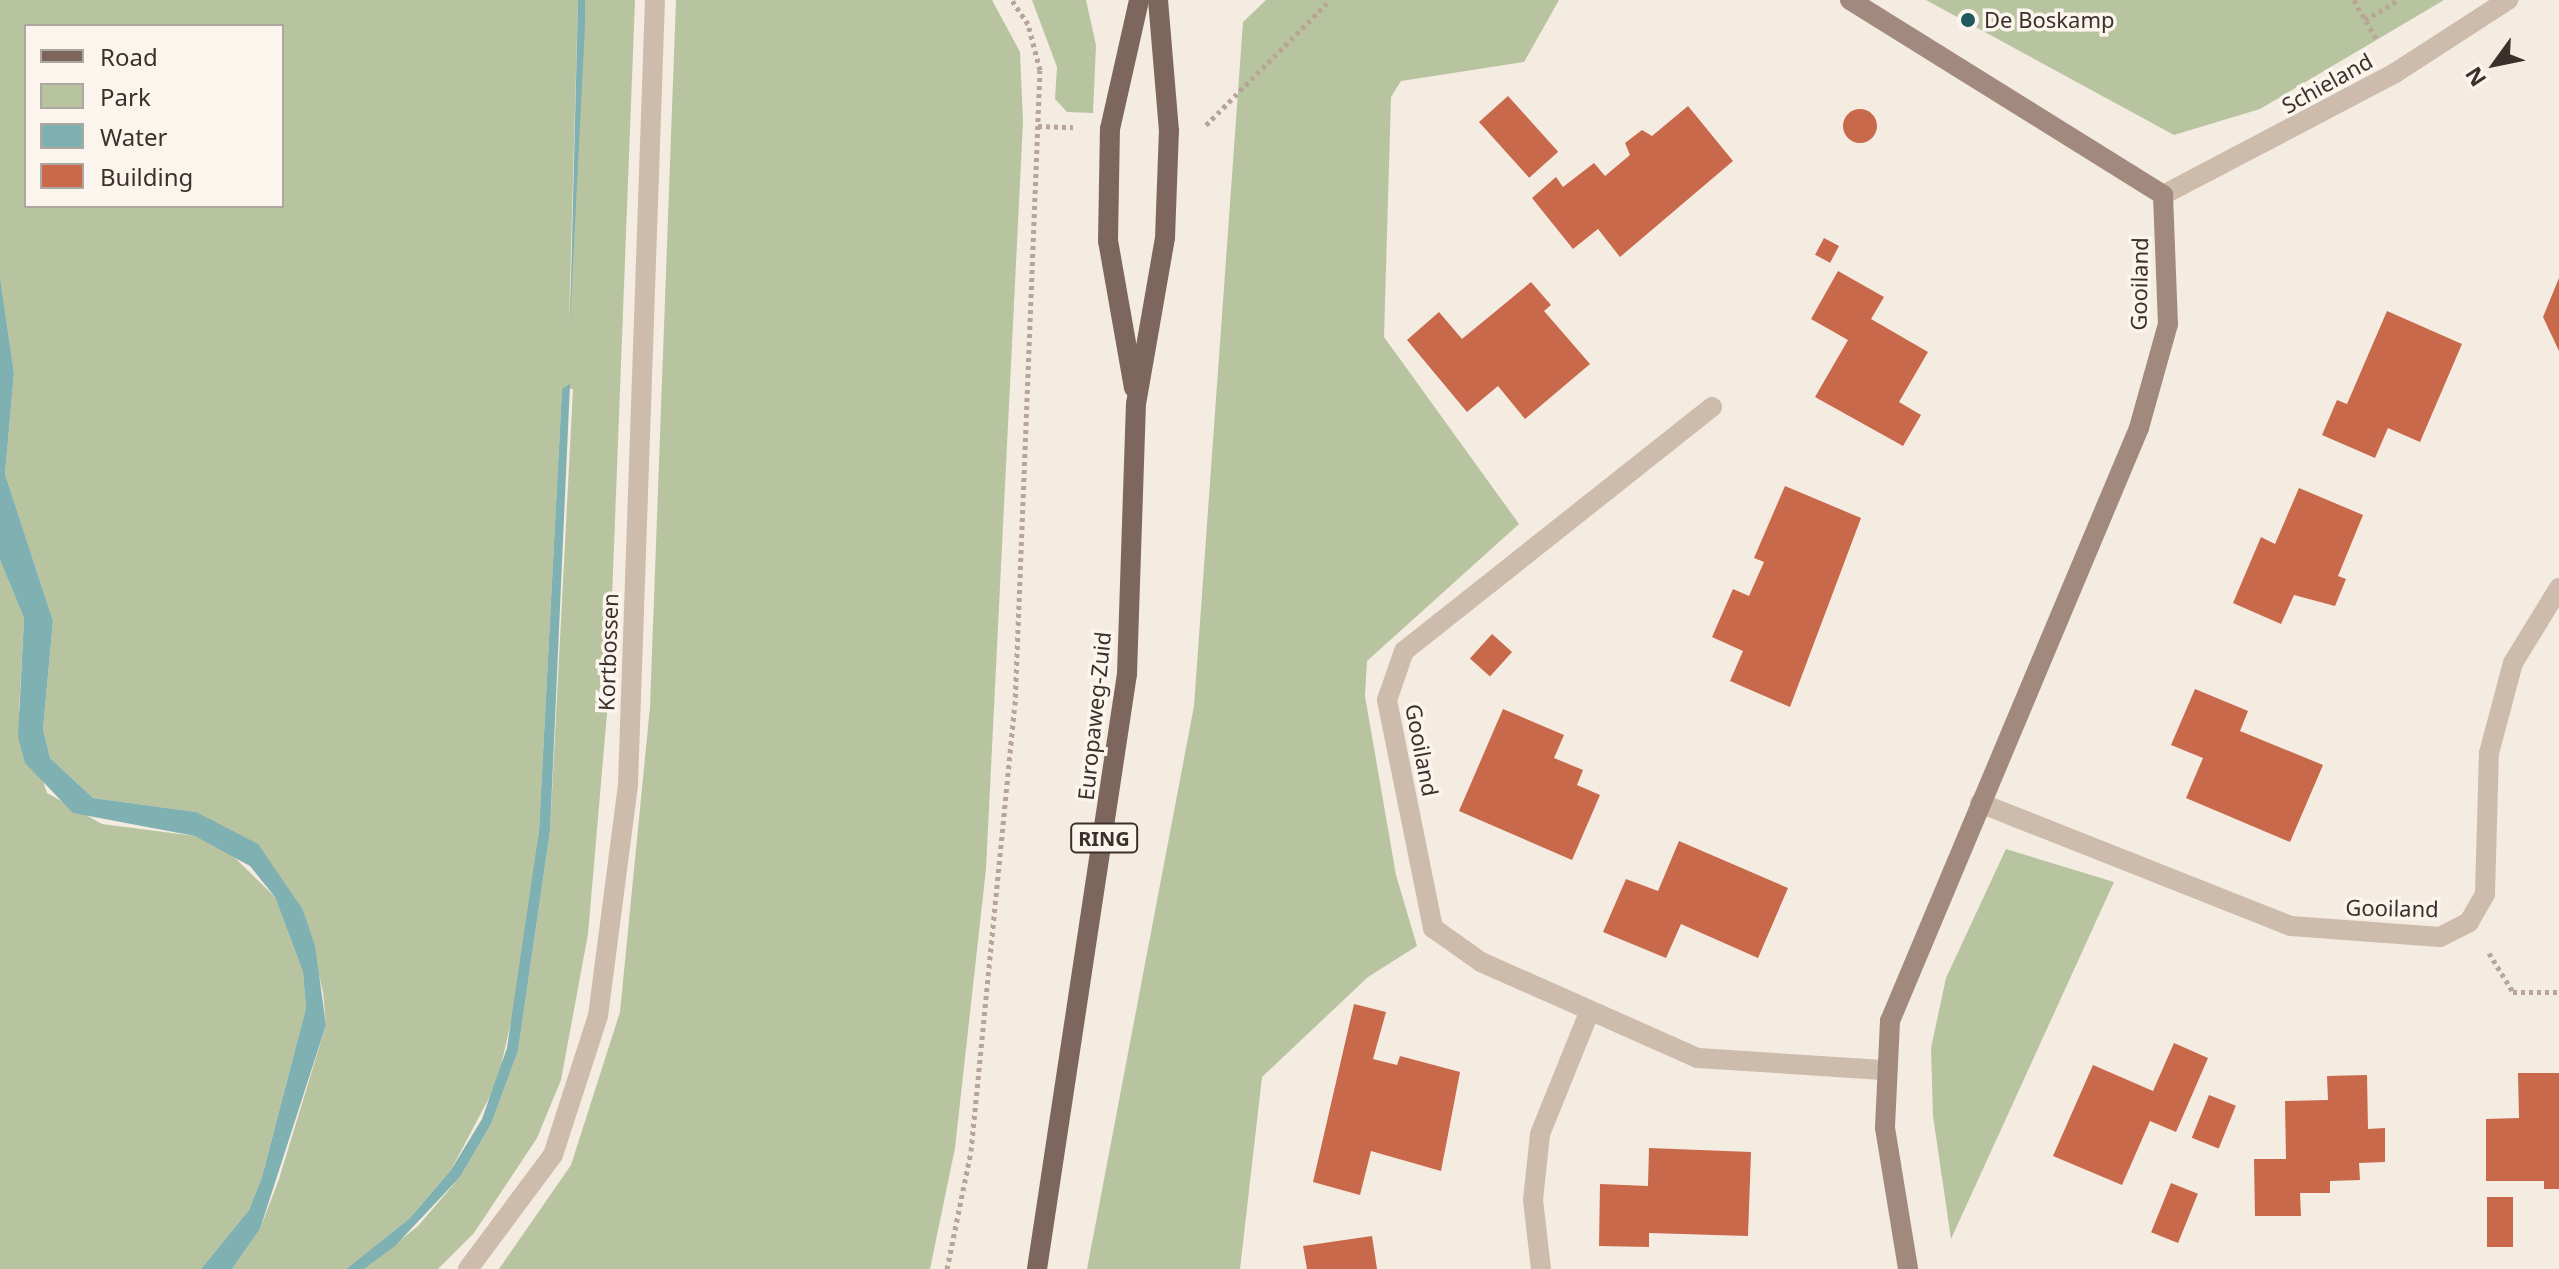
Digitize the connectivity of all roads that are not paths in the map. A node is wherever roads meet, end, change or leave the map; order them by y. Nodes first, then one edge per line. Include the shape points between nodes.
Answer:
1 (655, 0) edge
2 (1139, 0) edge
3 (1158, 0) edge
4 (1850, 0) edge
5 (2508, 0) edge
6 (2163, 195) junction
7 (1136, 404) junction
8 (1712, 407) dead end
9 (2559, 588) edge
10 (1980, 803) junction
11 (1589, 1013) junction
12 (1883, 1070) junction
13 (468, 1269) edge
14 (1037, 1269) edge
15 (1541, 1269) edge
16 (1908, 1269) edge

1 - 13 street, Kortbossen via 628,784 598,1016 553,1155
2 - 7 main road, Europaweg-Zuid / RING via 1110,129 1108,241
3 - 7 main road, Europaweg-Zuid / RING via 1169,131 1165,238
4 - 6 street
5 - 6 street, Schieland via 2395,73
6 - 10 street, Gooiland via 2168,324 2139,428
7 - 14 main road, Europaweg-Zuid / RING via 1127,674
8 - 11 street, Gooiland via 1404,651 1387,700 1433,928 1481,962
9 - 10 street, Gooiland via 2509,678 2489,753 2485,894 2469,922 2440,937 2291,926
10 - 12 street, Gooiland via 1906,971
11 - 12 street, Gooiland via 1698,1058
11 - 15 street via 1540,1134 1533,1200
12 - 16 street, Gooiland

